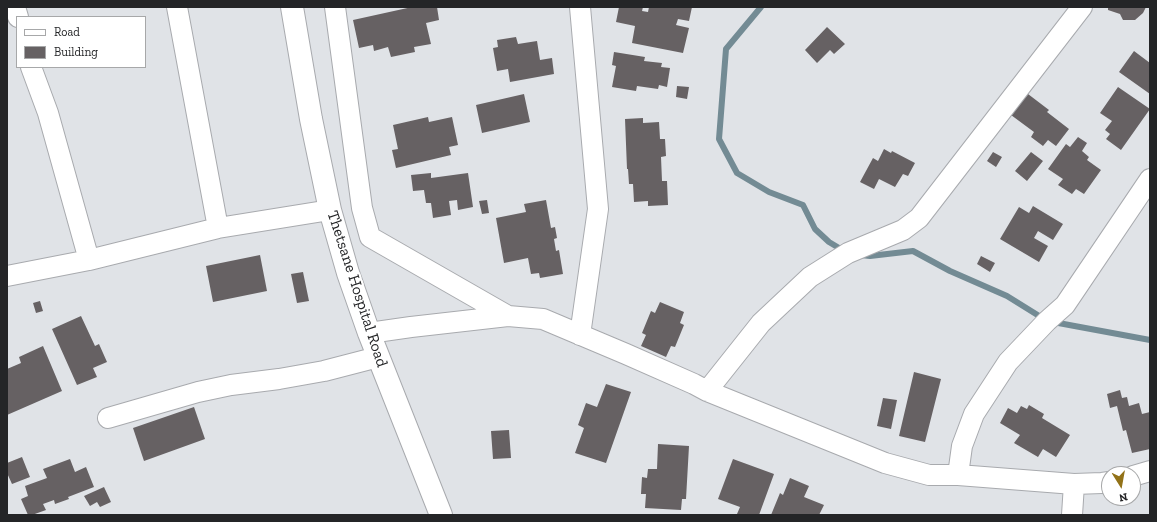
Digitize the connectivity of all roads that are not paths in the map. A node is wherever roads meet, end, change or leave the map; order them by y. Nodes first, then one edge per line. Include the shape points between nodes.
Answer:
1 (177, 7) edge
2 (292, 7) edge
3 (335, 7) edge
4 (580, 7) edge
5 (1082, 7) edge
6 (31, 68) edge
7 (1150, 179) edge
8 (330, 210) junction
9 (218, 228) junction
10 (89, 260) junction
11 (7, 276) edge
12 (508, 316) junction
13 (369, 333) junction
14 (580, 335) junction
15 (378, 358) junction
16 (707, 391) junction
17 (108, 418) dead end
18 (958, 475) junction
19 (1101, 483) edge
20 (1074, 484) junction
21 (442, 515) edge
22 (1072, 515) edge

1 - 9 street
2 - 8 main road, Thetsane Hospital Road
3 - 12 street via 362,208 370,237
4 - 14 street via 598,209
5 - 16 street via 919,218 903,230 848,253 810,277 761,324
6 - 10 street via 48,113
7 - 18 street via 1065,305 1008,362 974,414 962,446
8 - 9 street
8 - 13 main road, Thetsane Hospital Road
9 - 10 street
10 - 11 street
12 - 13 street
12 - 14 street via 543,320
13 - 15 main road, Thetsane Hospital Road
14 - 16 street
15 - 17 street via 324,371 198,392
15 - 21 main road, Thetsane Hospital Road
16 - 18 street via 885,463 929,475
18 - 20 street
19 - 20 street
20 - 22 street

